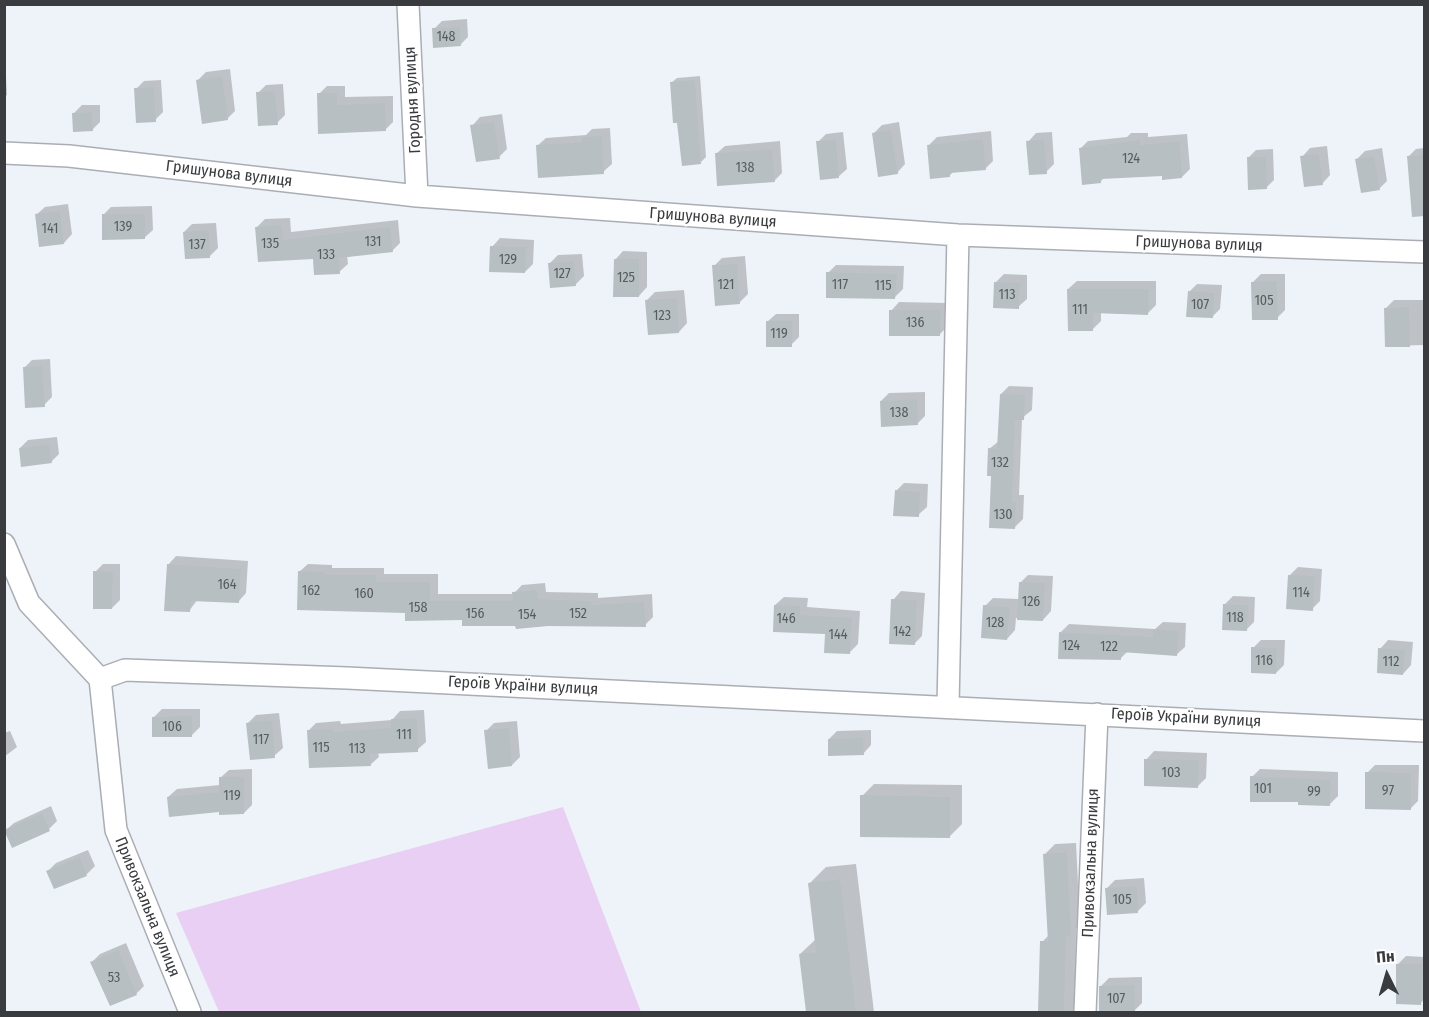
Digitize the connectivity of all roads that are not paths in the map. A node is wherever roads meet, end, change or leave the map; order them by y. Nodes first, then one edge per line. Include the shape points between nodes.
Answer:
1 (408, 4) edge
2 (4, 153) edge
3 (417, 196) junction
4 (958, 235) junction
5 (1425, 252) edge
6 (4, 544) edge
7 (100, 679) junction
8 (948, 706) junction
9 (1097, 714) junction
10 (1425, 731) edge
11 (190, 1012) edge
12 (1085, 1012) edge

1 - 3 street, Городня вулиця
2 - 3 street, Гришунова вулиця via 80,157
3 - 4 street, Гришунова вулиця
4 - 5 street, Гришунова вулиця
4 - 8 street
6 - 7 street via 29,603
7 - 8 street, Героїв України вулиця via 136,670
7 - 11 street, Привокзальна вулиця via 116,830
8 - 9 street, Героїв України вулиця
9 - 10 street, Героїв України вулиця
9 - 12 street, Привокзальна вулиця

